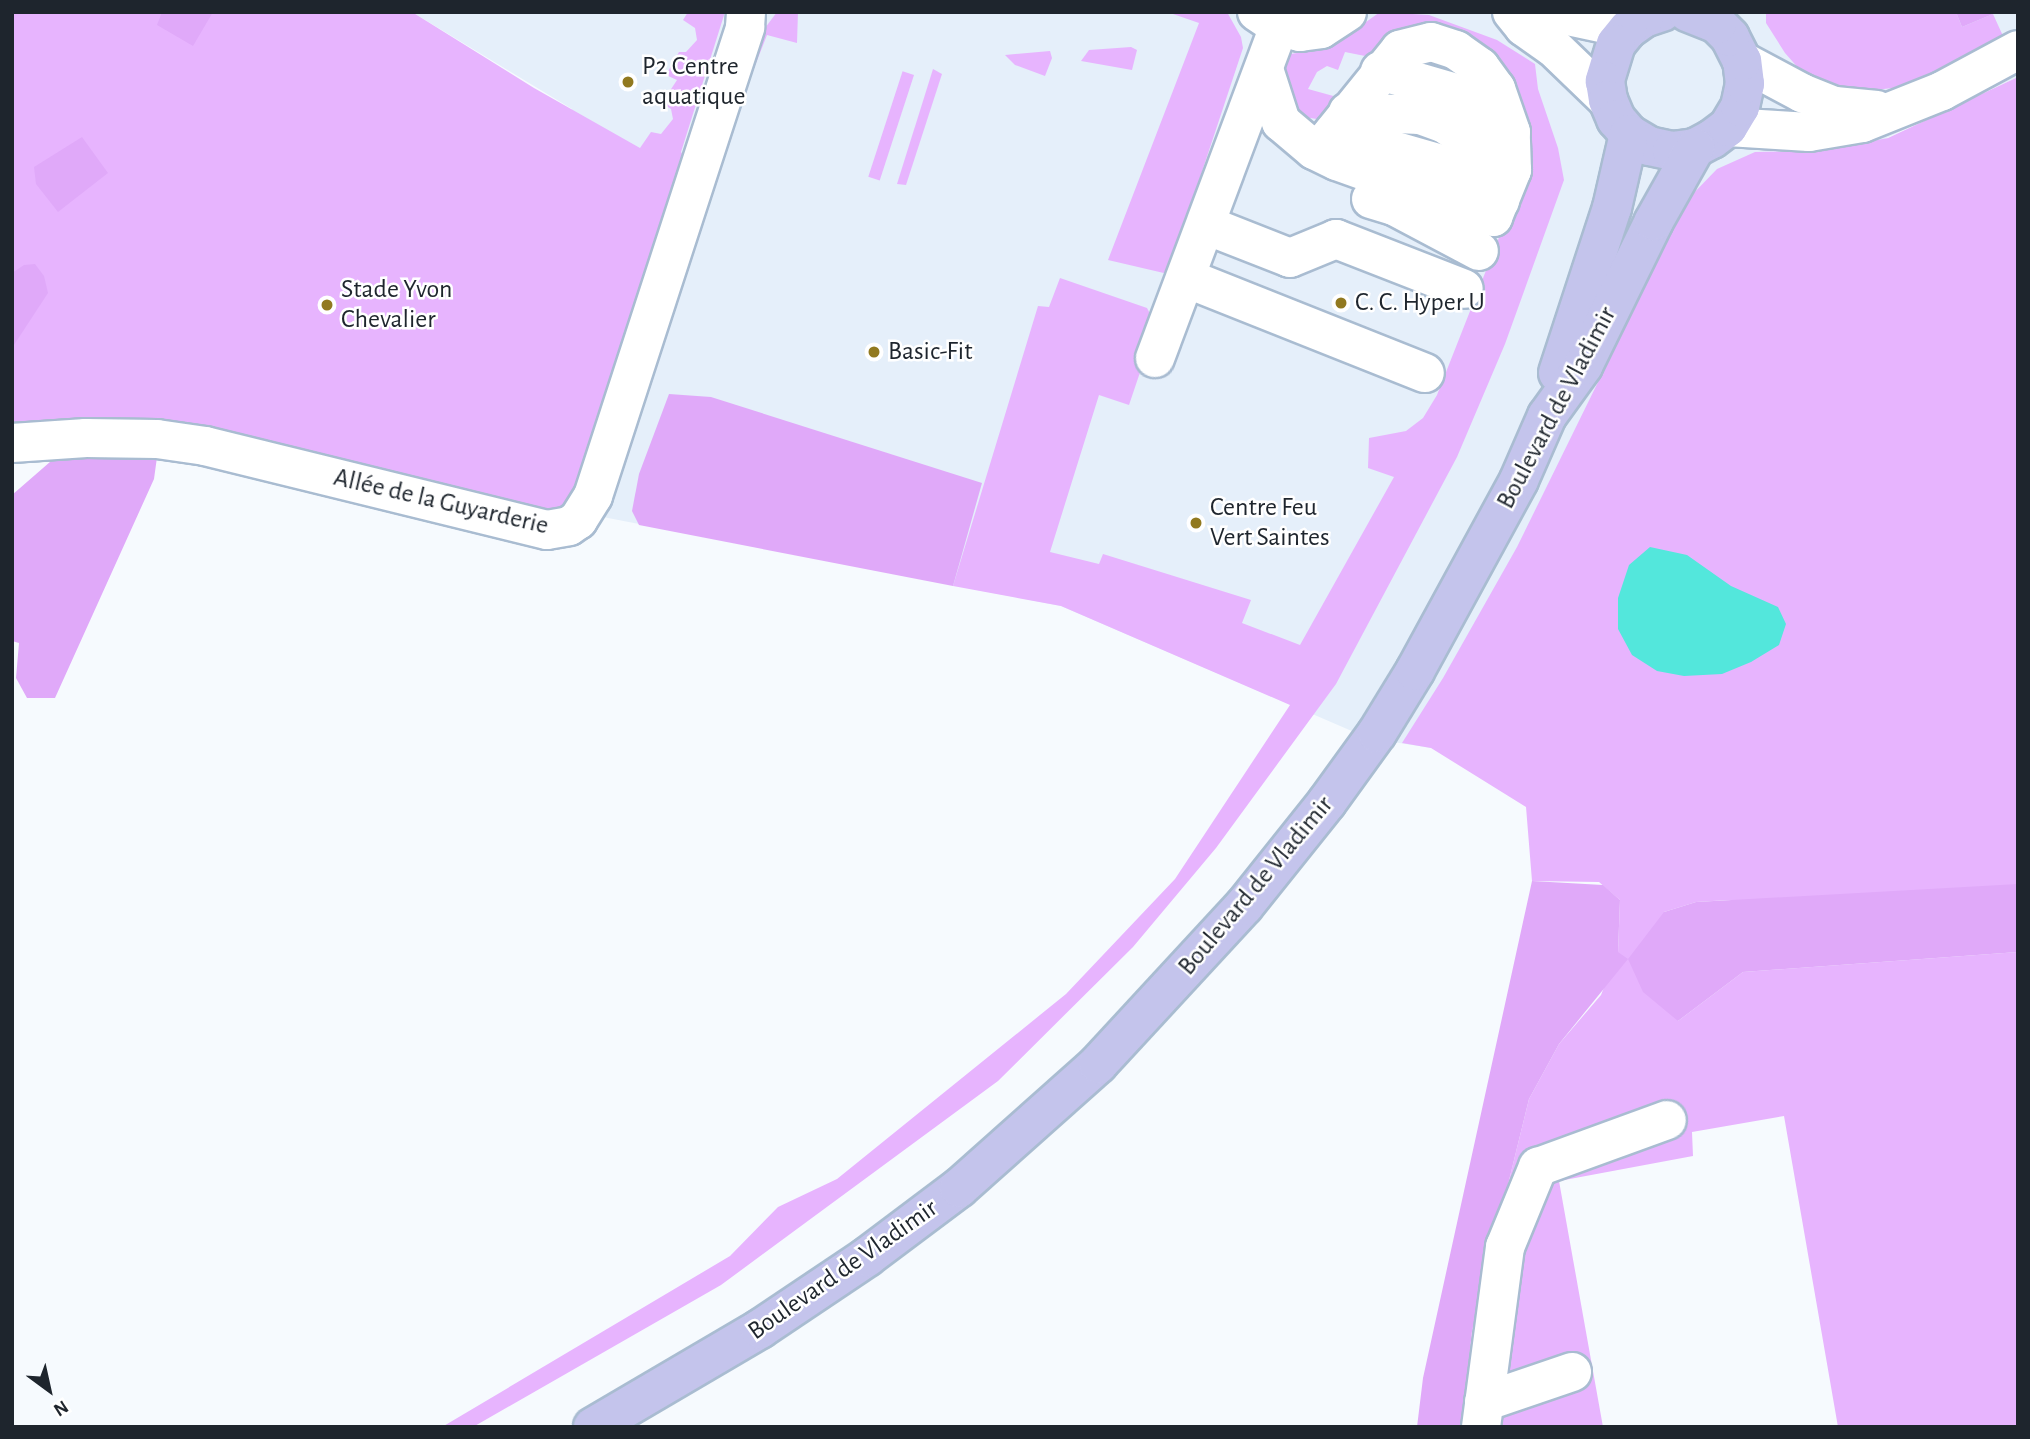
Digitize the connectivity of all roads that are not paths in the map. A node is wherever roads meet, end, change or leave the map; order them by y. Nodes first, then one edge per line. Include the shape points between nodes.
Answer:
1 (1347, 12) edge
2 (1512, 12) edge
3 (1549, 12) edge
4 (1662, 12) edge
5 (1687, 12) edge
6 (748, 17) edge
7 (1268, 20) edge
8 (1628, 29) junction
9 (1736, 37) edge
10 (2018, 50) edge
11 (1265, 69) junction
12 (1608, 100) junction
13 (1900, 108) junction
14 (1243, 125) junction
15 (1728, 127) junction
16 (1332, 132) junction
17 (1629, 134) junction
18 (1695, 148) junction
19 (1496, 210) junction
20 (1206, 225) junction
21 (1186, 278) junction
22 (1464, 289) dead end
23 (1155, 358) dead end
24 (1425, 373) dead end
25 (1547, 416) junction
26 (12, 443) edge
27 (1667, 1121) dead end
28 (1572, 1372) dead end
29 (1482, 1414) edge
30 (593, 1427) edge

1 - 7 street via 1321,29 1300,32
2 - 12 street
3 - 8 street
4 - 8 main road
5 - 9 main road
6 - 26 street, Allée de la Guyarderie via 593,496 569,526 547,530 205,446 157,439
7 - 11 street
8 - 12 main road via 1608,62
9 - 13 street via 1802,93 1835,106 1866,111
9 - 15 main road via 1745,84 1740,107
10 - 13 street
11 - 14 street
11 - 16 street via 1281,122
12 - 17 main road
13 - 15 street via 1862,123 1809,132
14 - 19 street via 1293,168 1339,189 1394,206
14 - 20 street
15 - 18 main road
16 - 19 street
16 - 19 street via 1420,114 1445,124
16 - 19 street via 1400,50 1431,42 1455,50 1480,67 1496,89 1511,132
17 - 18 main road via 1649,146 1672,151
17 - 25 main road via 1612,208
18 - 25 main road, Boulevard de Vladimir via 1583,366
20 - 21 street
20 - 22 street via 1290,258 1336,239
21 - 23 street
21 - 24 street
25 - 30 main road, Boulevard de Vladimir via 1483,547 1377,733 1244,906 1167,992 1098,1064 959,1188 760,1329
27 - 29 street via 1538,1167 1505,1247
28 - 29 street

